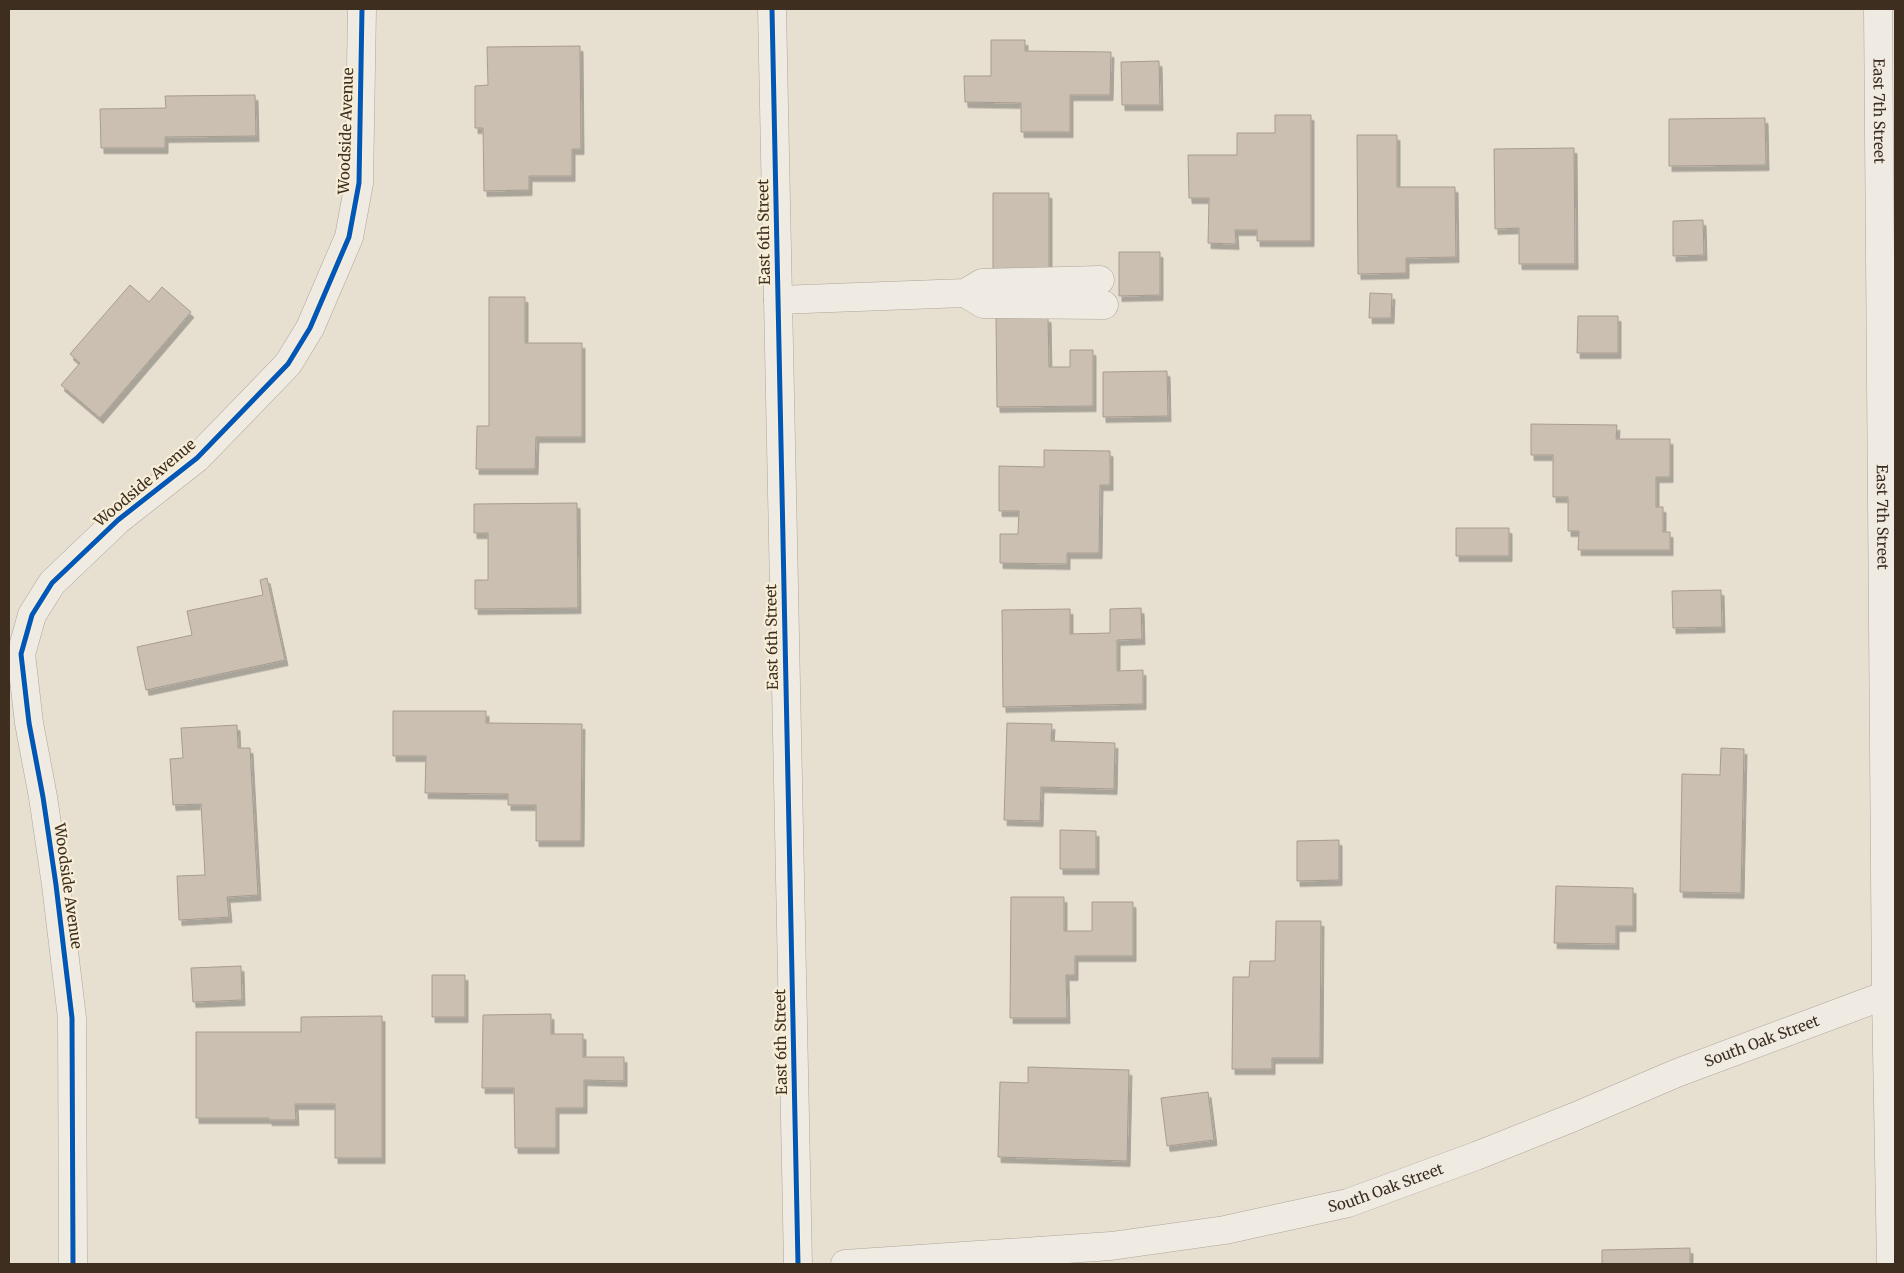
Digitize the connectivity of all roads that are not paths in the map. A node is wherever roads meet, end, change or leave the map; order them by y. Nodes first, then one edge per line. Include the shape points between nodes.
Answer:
1 (362, 9) edge
2 (772, 9) edge
3 (1878, 9) edge
4 (1102, 293) dead end
5 (778, 300) junction
6 (1890, 995) edge
7 (73, 1264) edge
8 (798, 1264) edge
9 (845, 1264) edge
10 (1891, 1264) edge

1 - 7 street, Woodside Avenue via 359,183 348,237 310,328 288,364 196,458 118,520 52,583 32,615 21,654 56,884 72,1018
2 - 5 street, East 6th Street
3 - 6 street, East 7th Street
4 - 5 street via 982,283 966,293
5 - 8 street, East 6th Street
6 - 9 street, South Oak Street via 1677,1073 1476,1156 1348,1203 1225,1230 1111,1246
6 - 10 street, East 7th Street

